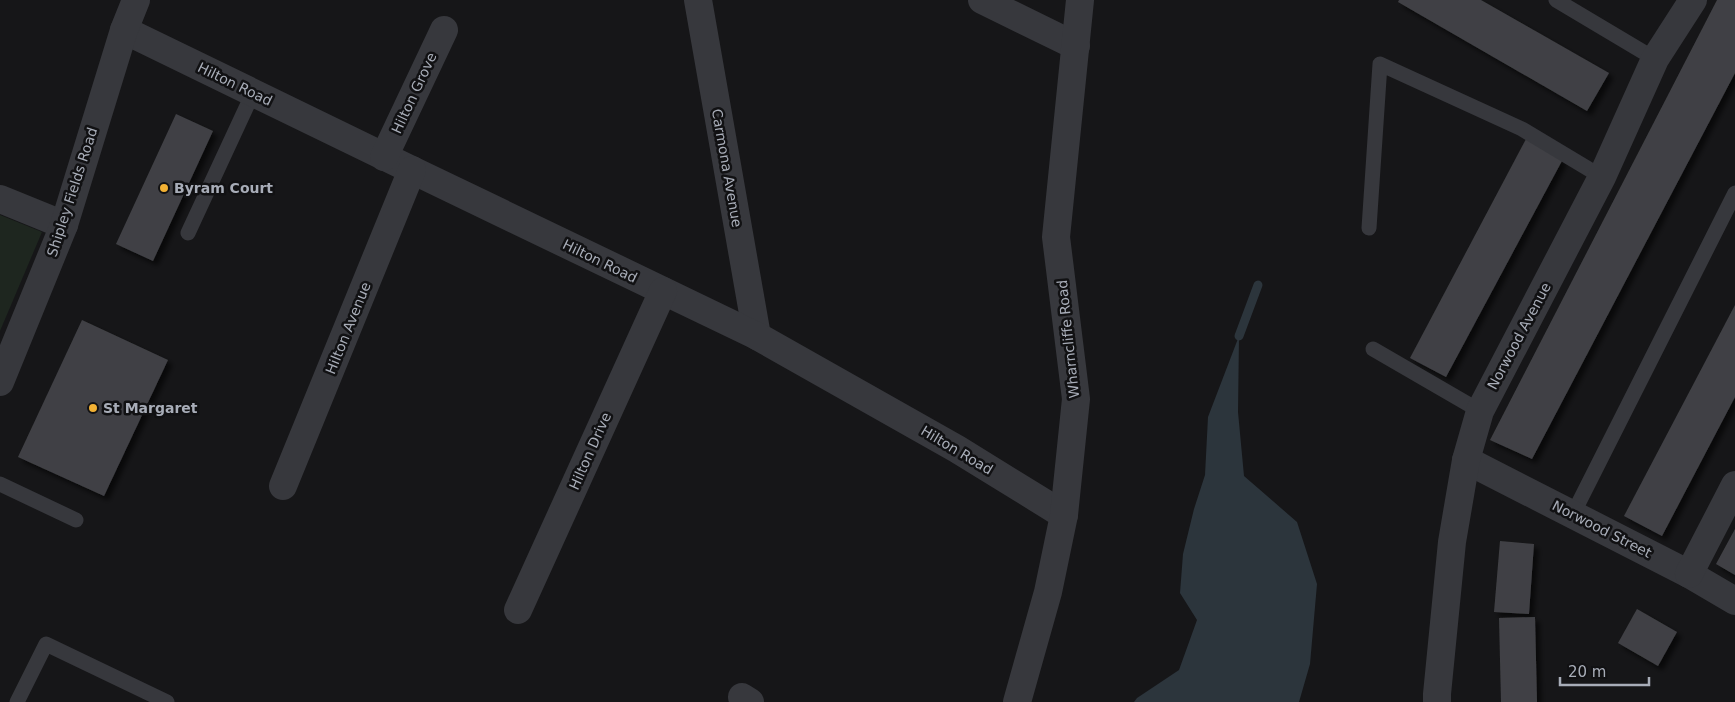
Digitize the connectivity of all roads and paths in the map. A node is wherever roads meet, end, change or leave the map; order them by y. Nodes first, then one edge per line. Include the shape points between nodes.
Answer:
1 (136, 0) edge
2 (698, 0) edge
3 (982, 0) edge
4 (1080, 0) edge
5 (1556, 0) edge
6 (1693, 0) edge
7 (124, 30) junction
8 (444, 30) dead end
9 (1076, 46) junction
10 (1655, 59) junction
11 (253, 93) junction
12 (384, 157) junction
13 (412, 170) junction
14 (1602, 177) junction
15 (1735, 194) edge
16 (0, 199) edge
17 (64, 225) junction
18 (1369, 228) dead end
19 (188, 233) dead end
20 (663, 291) junction
21 (757, 336) junction
22 (1373, 349) dead end
23 (0, 382) edge
24 (1480, 411) junction
25 (1466, 460) junction
26 (0, 484) edge
27 (1735, 485) edge
28 (284, 486) dead end
29 (1573, 514) junction
30 (1064, 515) junction
31 (76, 520) dead end
32 (1689, 574) junction
33 (1735, 601) edge
34 (518, 610) dead end
35 (17, 702) edge
36 (167, 702) edge
37 (1017, 702) edge
38 (1437, 702) edge

1 - 7 street, Shipley Fields Road
2 - 21 street, Carmona Avenue
3 - 9 street
4 - 9 street, Wharncliffe Road
5 - 10 lane
6 - 10 street, Norwood Avenue
7 - 11 street, Hilton Road
7 - 17 street, Shipley Fields Road
8 - 12 street, Hilton Grove
9 - 30 street, Wharncliffe Road via 1056,237 1076,399
10 - 14 street, Norwood Avenue
11 - 12 street, Hilton Road
11 - 19 lane
12 - 13 street, Hilton Road
13 - 20 street, Hilton Road
13 - 28 street, Hilton Avenue
14 - 18 lane via 1522,129 1380,64
14 - 24 street, Norwood Avenue
15 - 29 lane
16 - 17 street
17 - 23 street, Shipley Fields Road
20 - 21 street, Hilton Road
20 - 34 street, Hilton Drive
21 - 30 street, Hilton Road via 957,449
22 - 24 lane
24 - 25 street, Norwood Avenue
25 - 29 street, Norwood Street
25 - 38 street, Norwood Avenue via 1452,542
26 - 31 lane
27 - 32 street
29 - 32 street, Norwood Street
30 - 37 street, Wharncliffe Road via 1048,592
32 - 33 street, Norwood Street
35 - 36 lane via 46,644

